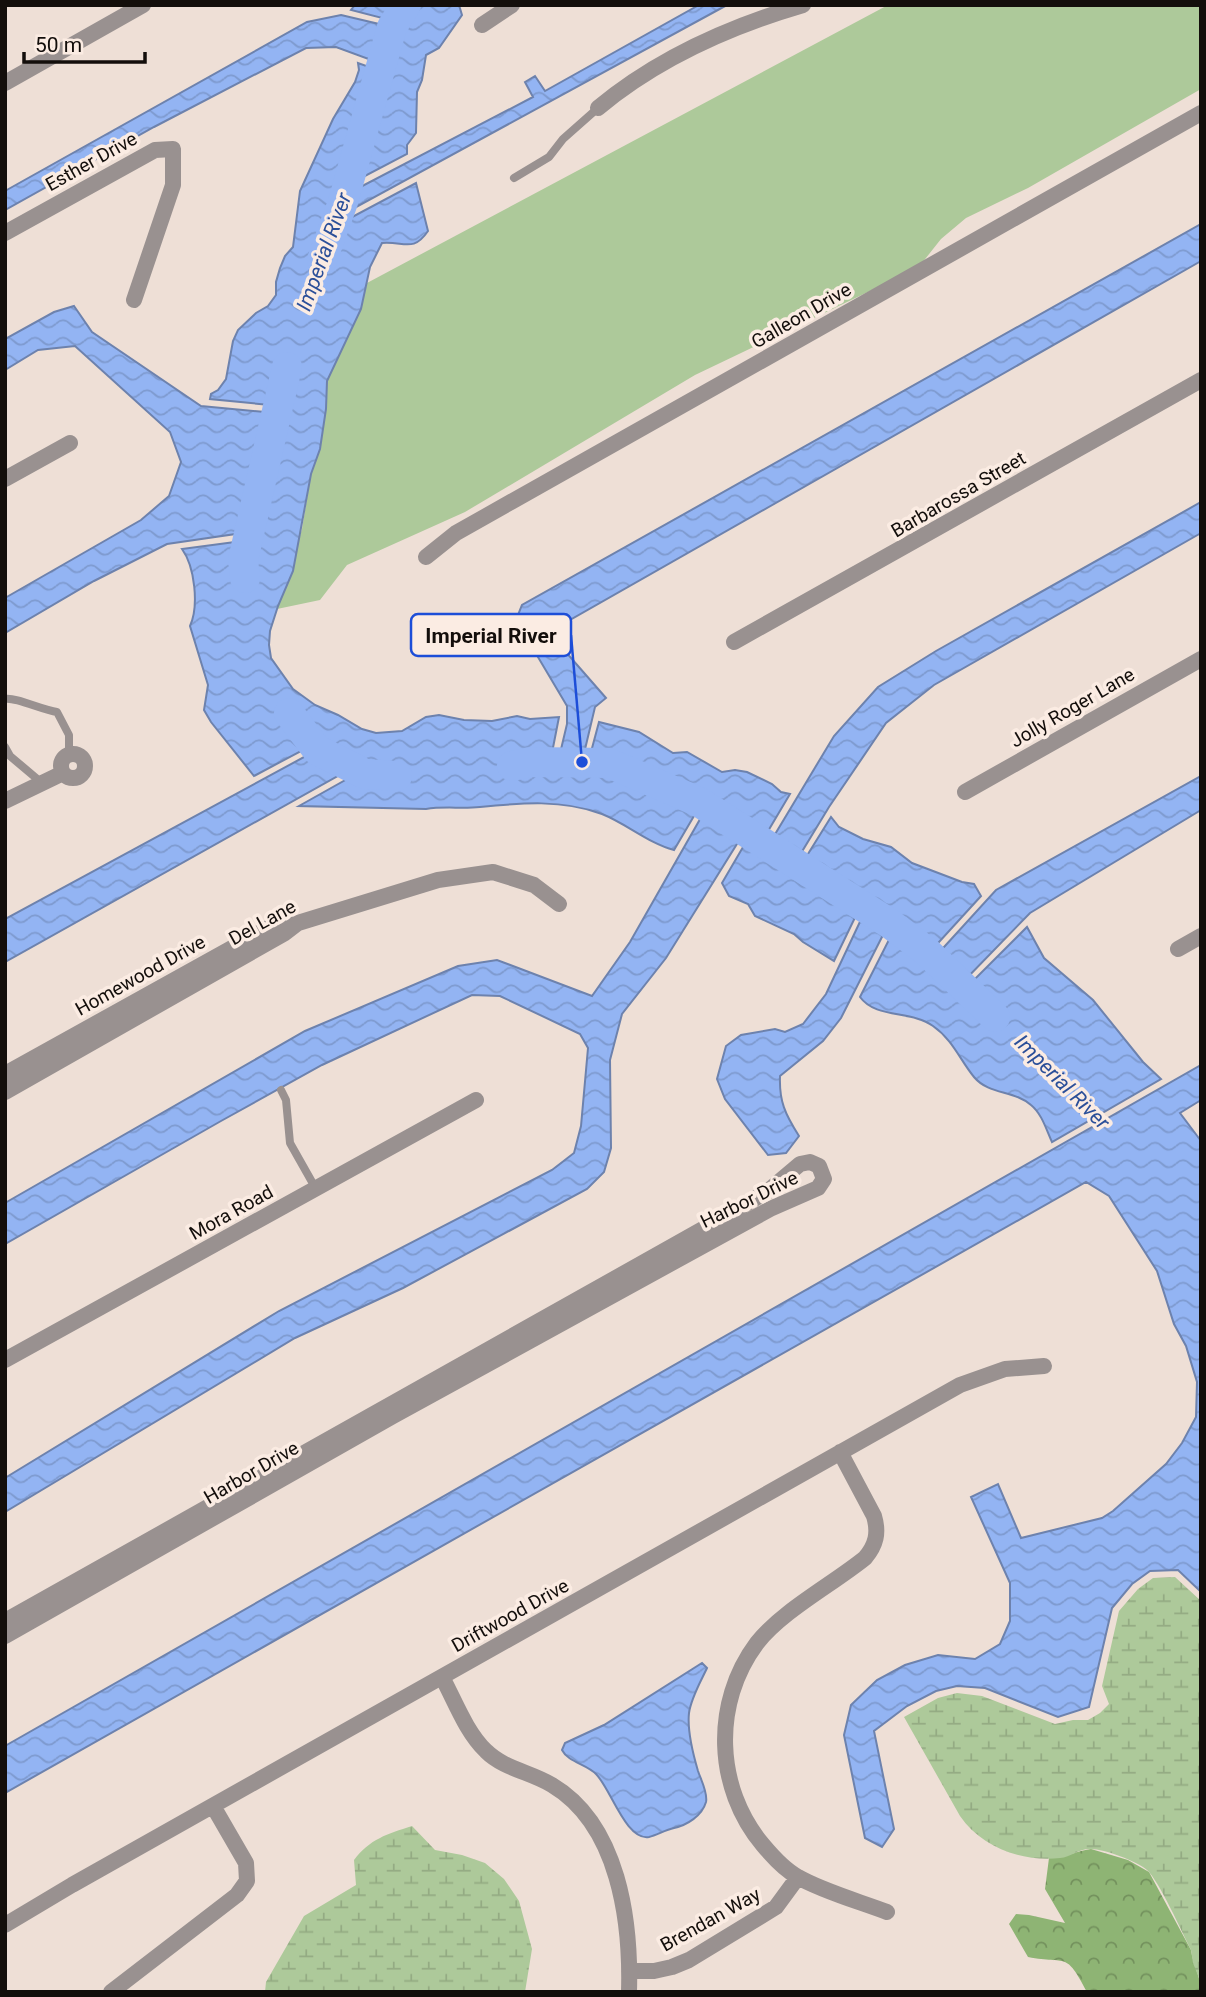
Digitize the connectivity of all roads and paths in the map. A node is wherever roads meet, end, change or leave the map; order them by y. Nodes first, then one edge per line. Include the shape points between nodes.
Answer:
1 (143, 5) edge
2 (512, 5) edge
3 (803, 5) edge
4 (482, 25) dead end
5 (5, 83) edge
6 (598, 108) joint
7 (1201, 113) edge
8 (514, 178) dead end
9 (5, 233) edge
10 (134, 300) dead end
11 (1201, 380) edge
12 (70, 443) dead end
13 (5, 479) edge
14 (426, 557) dead end
15 (734, 642) dead end
16 (1201, 659) edge
17 (5, 699) edge
18 (5, 747) edge
19 (69, 754) joint
20 (42, 783) junction
21 (965, 792) dead end
22 (5, 801) edge
23 (559, 904) dead end
24 (298, 923) junction
25 (1201, 936) edge
26 (1178, 949) dead end
27 (5, 1074) edge
28 (281, 1090) dead end
29 (5, 1092) edge
30 (476, 1100) dead end
31 (316, 1189) junction
32 (5, 1360) edge
33 (1044, 1366) dead end
34 (840, 1452) junction
35 (5, 1621) edge
36 (5, 1636) edge
37 (442, 1678) junction
38 (214, 1806) junction
39 (799, 1877) junction
40 (887, 1912) dead end
41 (5, 1925) edge
42 (629, 1971) junction
43 (111, 1992) edge
44 (629, 1992) edge

1 - 5 street
2 - 4 street
3 - 6 street via 724,32 669,58
6 - 8 lane via 549,157
7 - 14 street, Galleon Drive via 456,533
9 - 10 street, Esther Drive via 155,150 173,149 173,185
11 - 15 street, Barbarossa Street
12 - 13 street
16 - 21 street, Jolly Roger Lane
17 - 19 lane via 57,712 69,735
18 - 20 lane
19 - 20 street via 80,756 83,771 74,778 63,773
20 - 22 street
23 - 24 street, Del Lane via 534,885 493,872 438,880
24 - 27 street, Homewood Drive via 277,923
24 - 29 street, Del Lane
25 - 26 street
28 - 31 lane via 290,1143
30 - 31 street, Mora Road
31 - 32 street, Mora Road
33 - 34 street, Driftwood Drive via 1004,1368 960,1385
34 - 37 street, Driftwood Drive
34 - 39 street via 874,1516 875,1544 865,1558 758,1642 738,1677 725,1733 731,1786 746,1821 769,1852
35 - 36 street, Harbor Drive via 703,1229 768,1191 800,1164 810,1161 819,1166 824,1179 818,1188 770,1209 393,1416
37 - 38 street, Driftwood Drive
37 - 42 street via 485,1750 553,1785 593,1822 609,1855 622,1903
38 - 41 street, Driftwood Drive
38 - 43 street via 246,1863 247,1881 237,1895
39 - 40 street
39 - 42 street, Brendan Way via 776,1907 689,1959 654,1971
42 - 44 street

